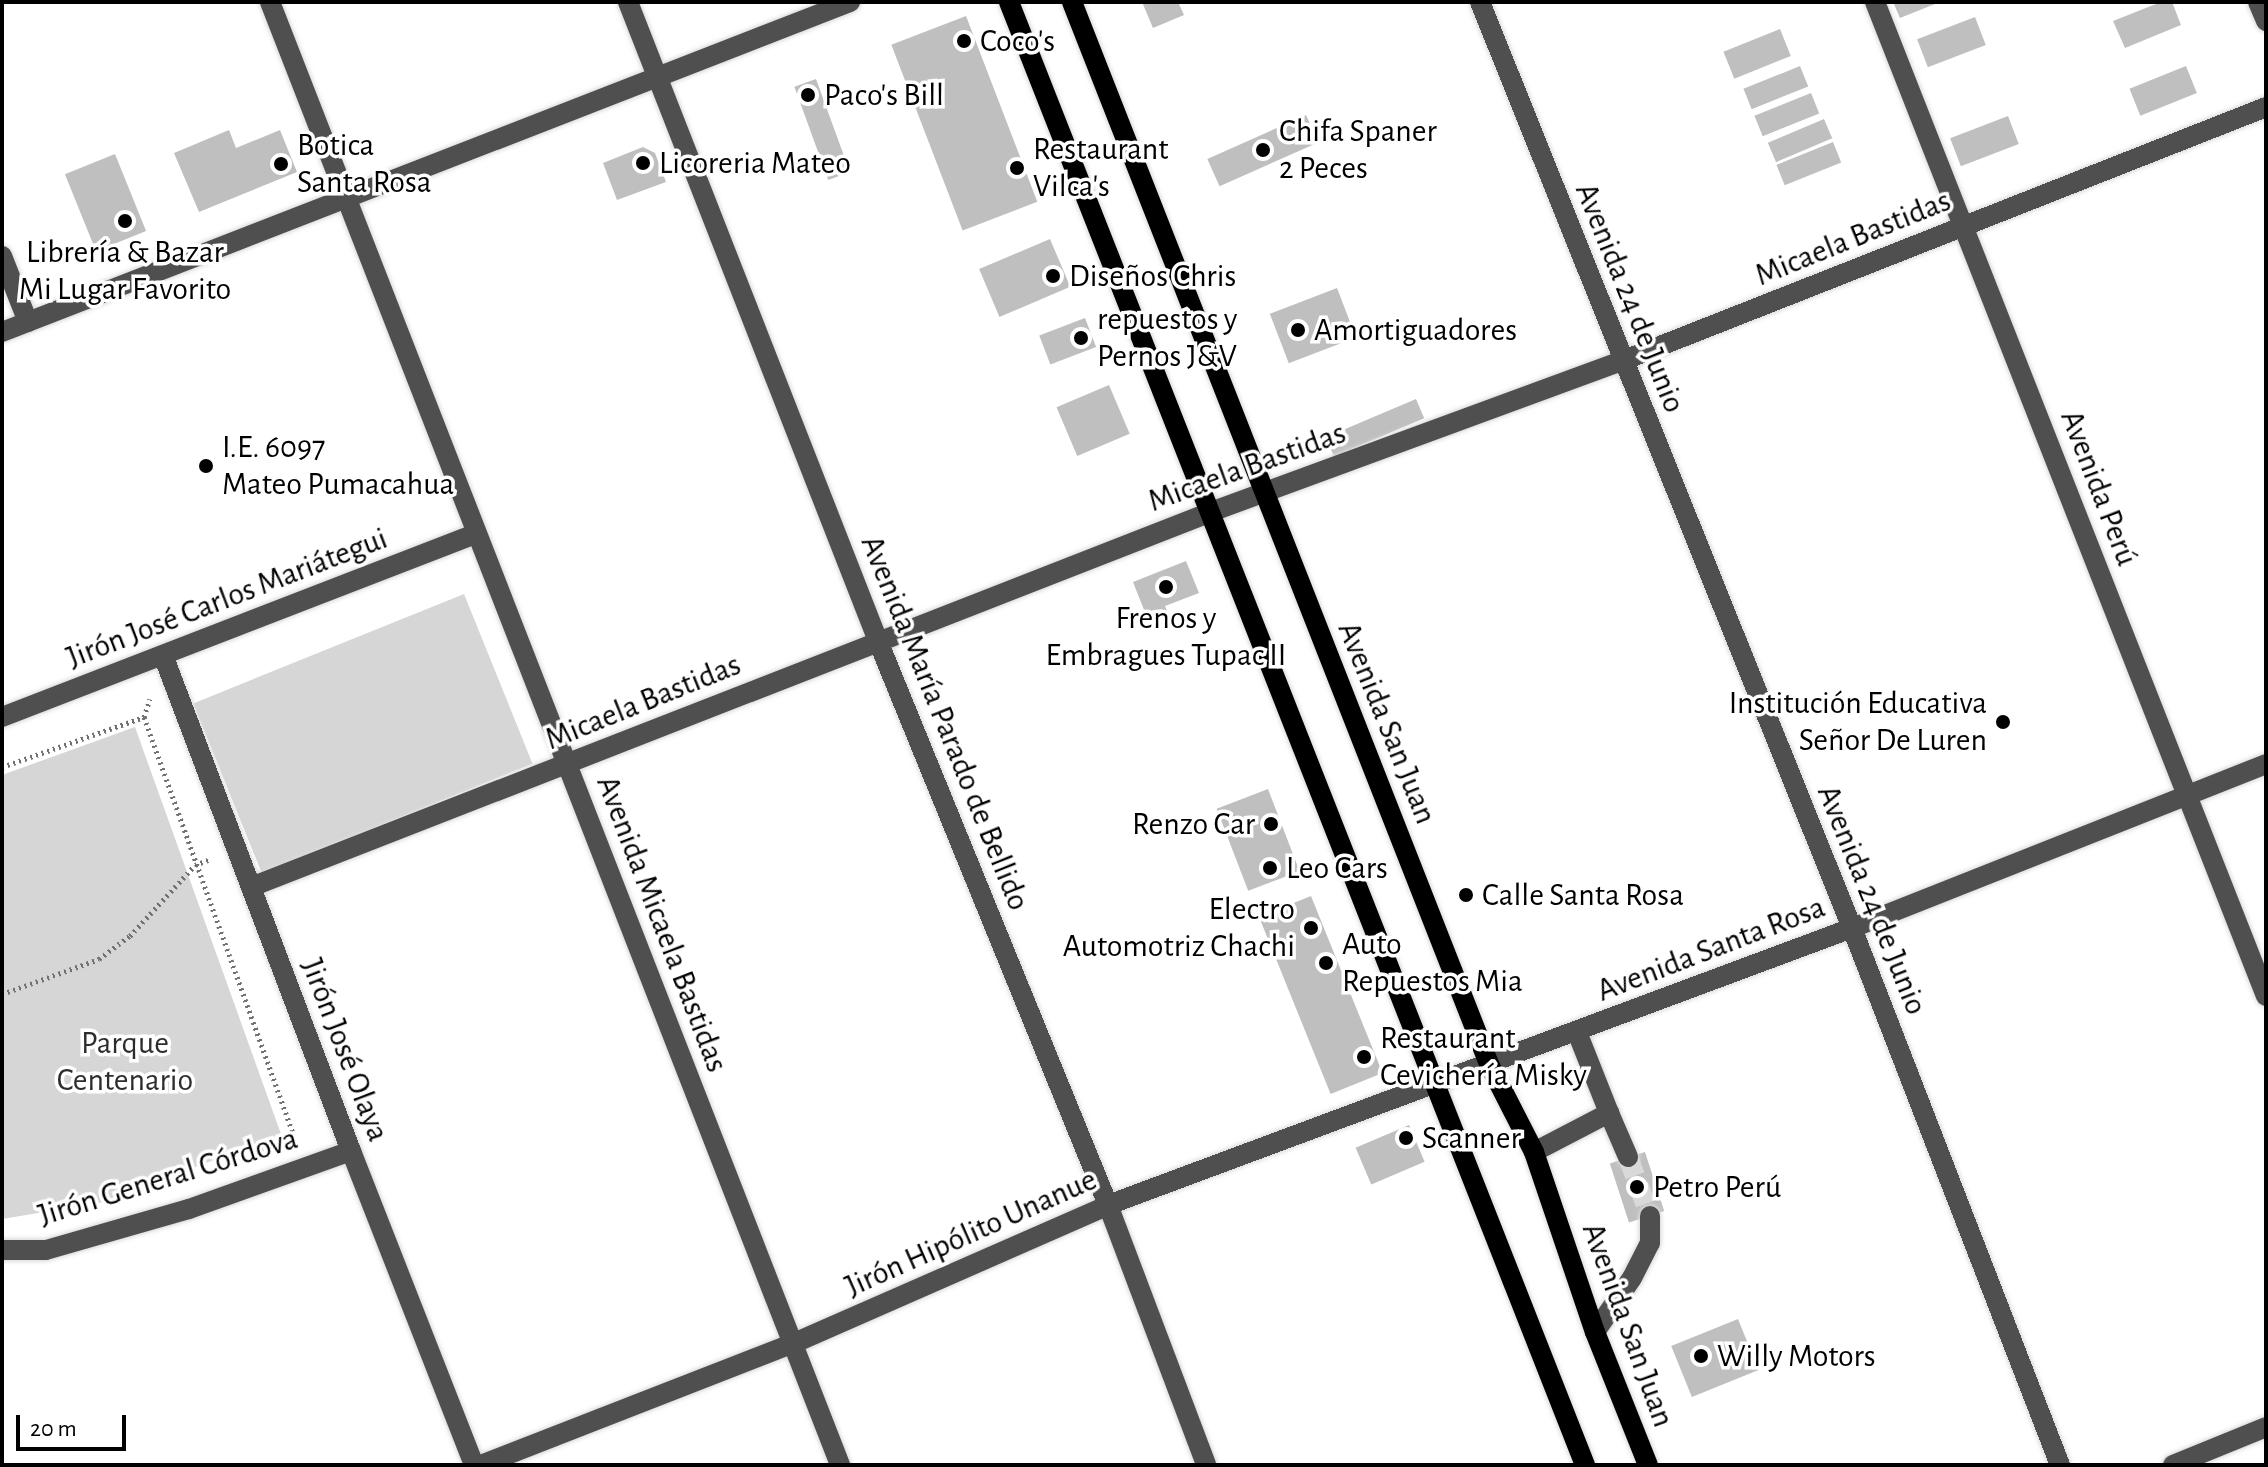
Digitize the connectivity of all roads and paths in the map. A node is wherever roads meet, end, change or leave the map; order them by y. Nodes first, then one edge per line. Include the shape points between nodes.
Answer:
1 (270, 2) edge
2 (628, 2) edge
3 (850, 2) edge
4 (1009, 2) edge
5 (1072, 2) edge
6 (1480, 2) edge
7 (1875, 2) edge
8 (2258, 2) edge
9 (2266, 21) edge
10 (657, 79) junction
11 (2266, 107) edge
12 (345, 197) junction
13 (1964, 226) junction
14 (2, 256) edge
15 (28, 322) junction
16 (2, 332) edge
17 (1622, 361) junction
18 (1263, 493) junction
19 (1211, 512) junction
20 (475, 534) junction
21 (878, 641) junction
22 (163, 655) junction
23 (2, 717) edge
24 (568, 764) junction
25 (2266, 764) edge
26 (2, 767) edge
27 (2187, 797) junction
28 (237, 850) junction
29 (195, 865) junction
30 (251, 887) junction
31 (1852, 928) junction
32 (2, 994) edge
33 (2266, 996) edge
34 (1577, 1032) junction
35 (1489, 1064) junction
36 (1436, 1083) junction
37 (1609, 1113) junction
38 (294, 1136) dead end
39 (351, 1151) junction
40 (1534, 1152) junction
41 (1628, 1157) tunnel mouth
42 (1108, 1205) junction
43 (1650, 1216) tunnel mouth
44 (2, 1250) edge
45 (1595, 1332) junction
46 (792, 1344) junction
47 (2266, 1427) edge
48 (474, 1465) edge
49 (481, 1465) edge
50 (840, 1465) edge
51 (1206, 1465) edge
52 (1585, 1465) edge
53 (1648, 1465) edge
54 (2060, 1465) edge
55 (2173, 1465) edge

1 - 12 street, Avenida Micaela Bastidas
2 - 10 street, Avenida María Parado de Bellido
3 - 10 street
4 - 19 main road
5 - 18 main road, Avenida San Juan
6 - 17 street, Avenida 24 de Junio
7 - 13 street, Avenida Perú
8 - 9 street
10 - 12 street
10 - 21 street, Avenida María Parado de Bellido
11 - 13 street, Micaela Bastidas
12 - 15 street
12 - 20 street, Avenida Micaela Bastidas
13 - 17 street, Micaela Bastidas
13 - 27 street, Avenida Perú
14 - 15 street
15 - 16 street
17 - 18 street, Micaela Bastidas
17 - 31 street, Avenida 24 de Junio
18 - 19 street, Micaela Bastidas
18 - 35 main road, Avenida San Juan
19 - 21 street, Micaela Bastidas
19 - 36 main road
20 - 22 street, Jirón José Carlos Mariátegui
20 - 24 street, Avenida Micaela Bastidas
21 - 24 street, Micaela Bastidas
21 - 42 street, Avenida María Parado de Bellido
22 - 23 street, Jirón José Carlos Mariátegui
22 - 28 street, Jirón José Olaya
24 - 30 street, Micaela Bastidas
24 - 46 street, Avenida Micaela Bastidas
25 - 27 street, Avenida Santa Rosa
26 - 29 path via 144,717
27 - 31 street, Avenida Santa Rosa
27 - 33 street, Avenida Perú
28 - 29 path
28 - 30 street, Jirón José Olaya
29 - 32 path via 130,936 99,959
29 - 38 path
30 - 39 street, Jirón José Olaya
31 - 34 street, Avenida Santa Rosa
31 - 54 street, Avenida 24 de Junio
34 - 35 street, Avenida Santa Rosa
34 - 37 street
35 - 36 street, Jirón Hipólito Unanue
35 - 40 main road, Avenida San Juan
36 - 42 street, Jirón Hipólito Unanue
36 - 52 main road
37 - 40 street
37 - 41 street
39 - 44 street, Jirón General Córdova via 189,1209 46,1250
39 - 48 street, Jirón José Olaya
40 - 45 main road, Avenida San Juan
42 - 46 street, Jirón Hipólito Unanue
42 - 51 street, Avenida María Parado de Bellido
43 - 45 street via 1650,1243
45 - 53 main road, Avenida San Juan
46 - 49 street, Jirón Hipólito Unanue
46 - 50 street, Avenida Micaela Bastidas
47 - 55 street

